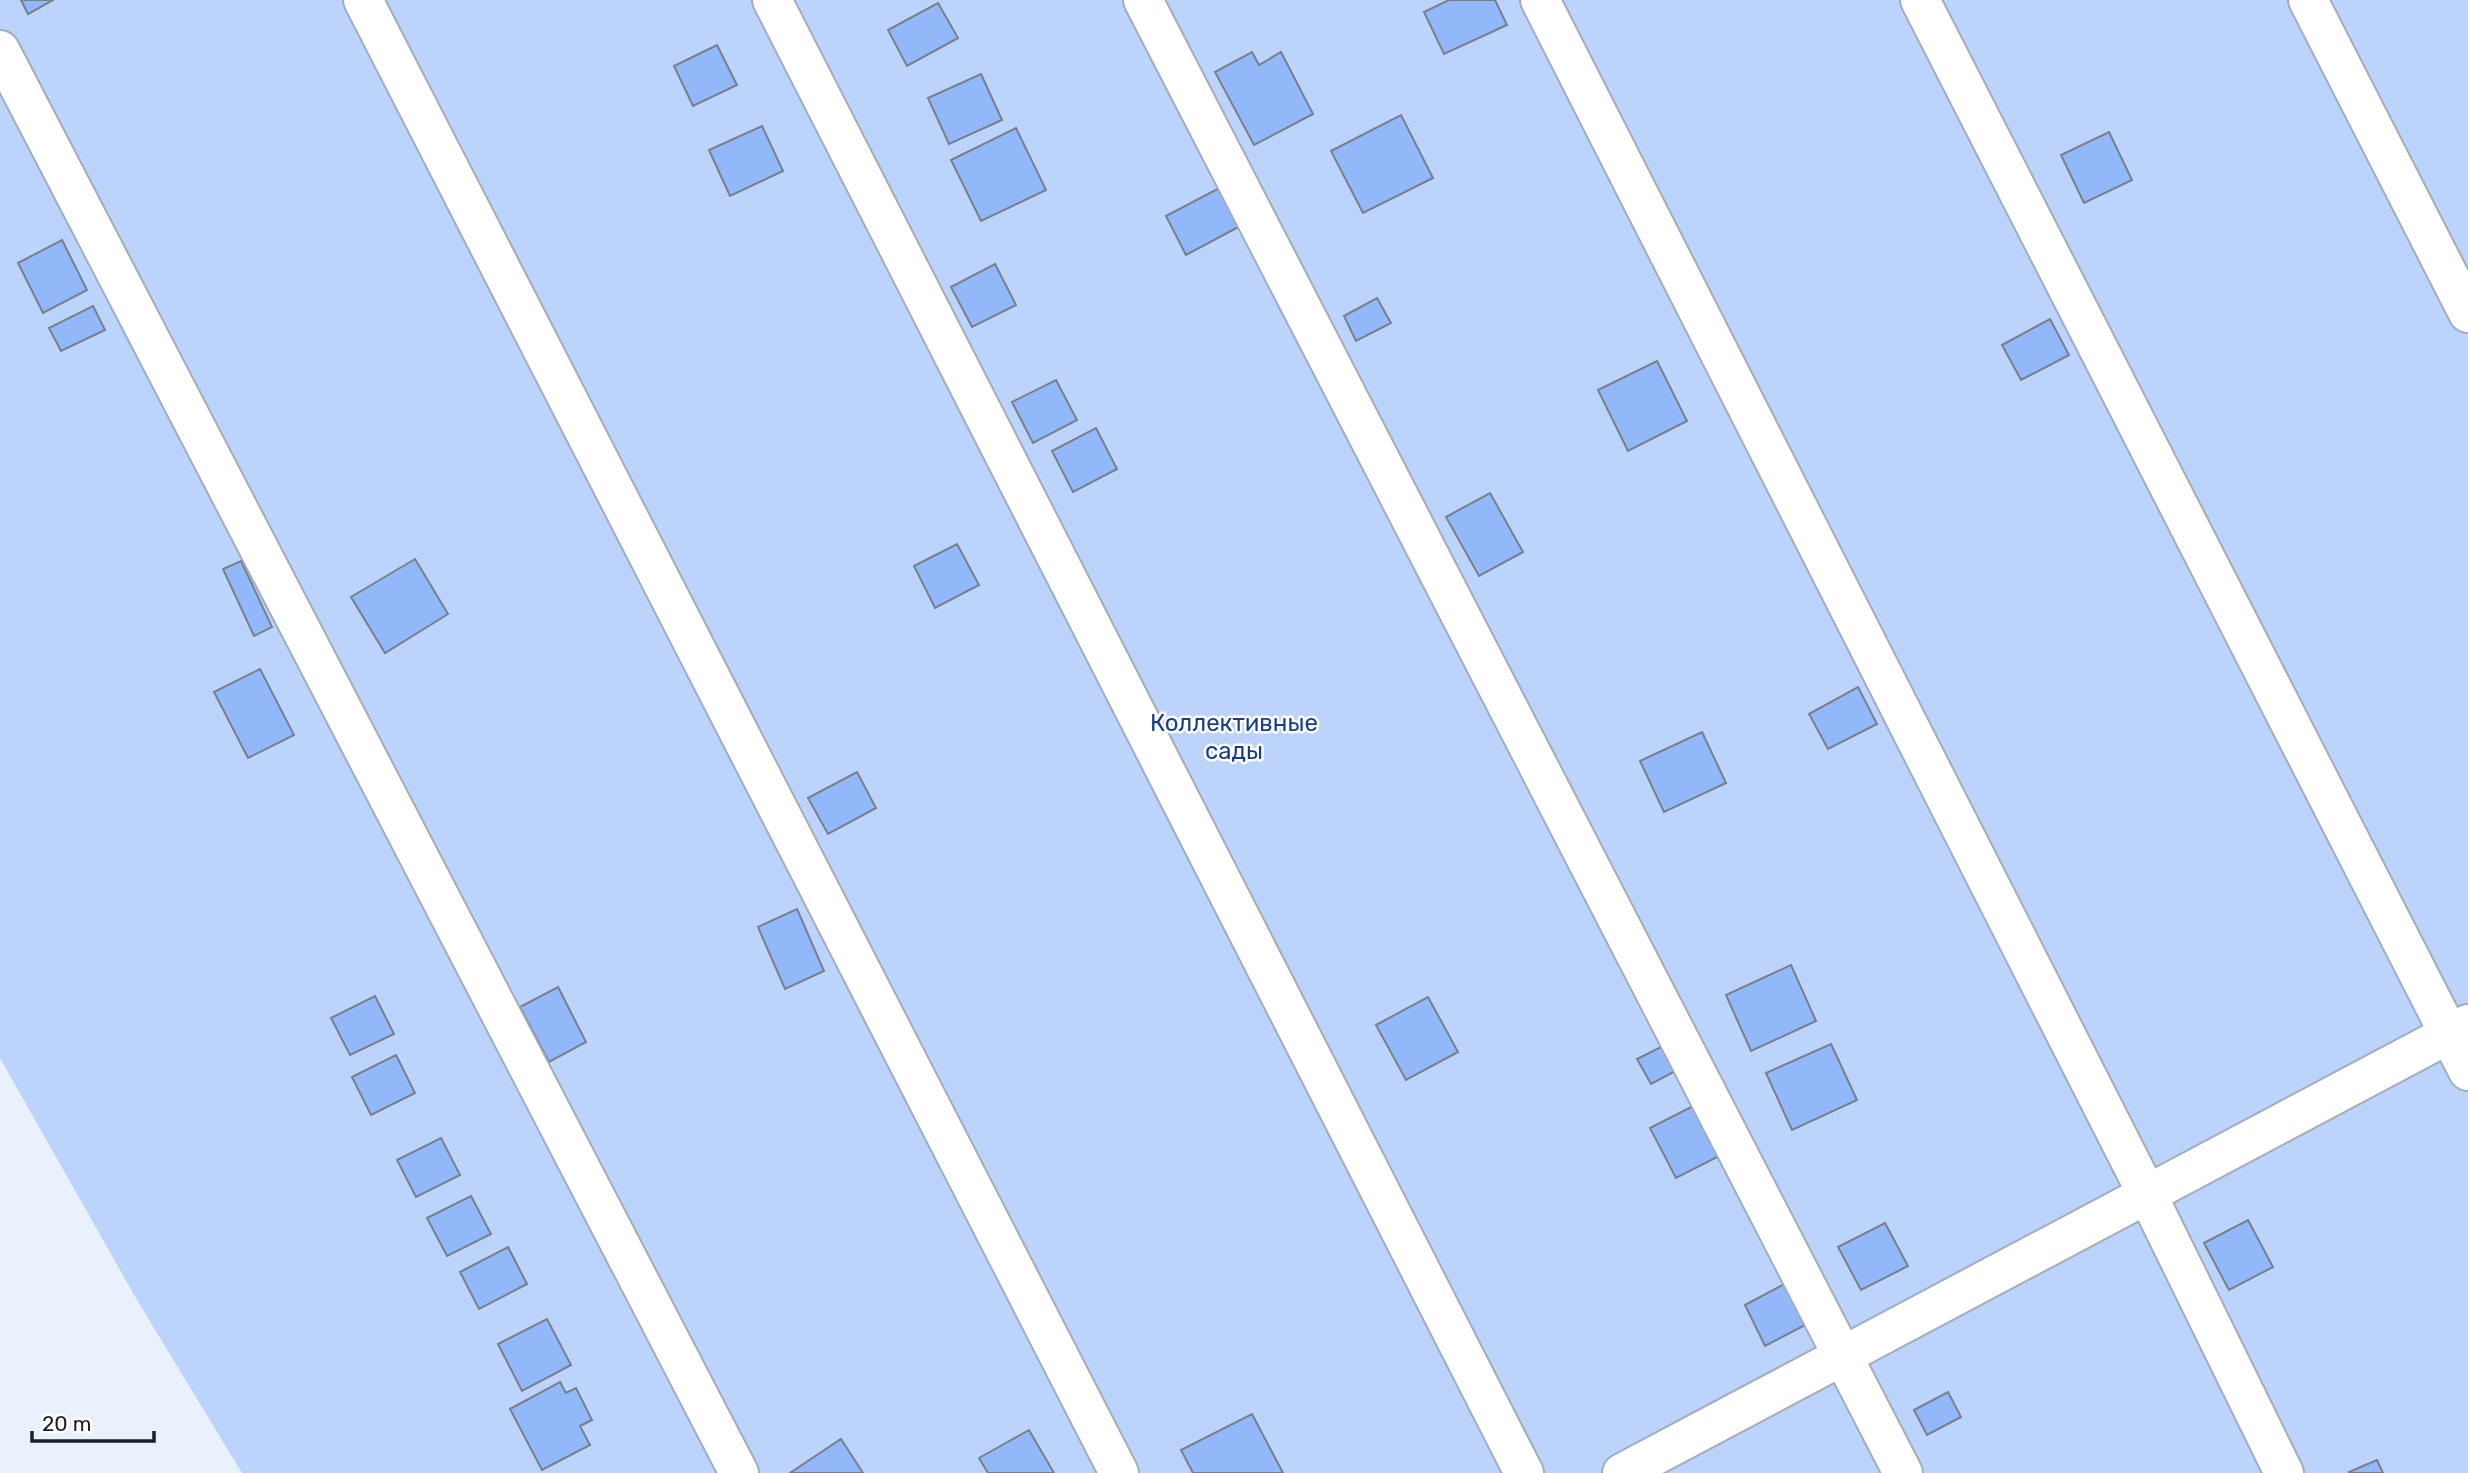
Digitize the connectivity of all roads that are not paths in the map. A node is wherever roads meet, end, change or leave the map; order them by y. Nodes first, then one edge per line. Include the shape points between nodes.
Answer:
1 (363, 0) edge
2 (772, 0) edge
3 (1143, 0) edge
4 (1540, 0) edge
5 (1920, 0) edge
6 (2308, 0) edge
7 (0, 50) edge
8 (2468, 313) edge
9 (2458, 1029) edge
10 (2468, 1071) edge
11 (2147, 1194) junction
12 (1844, 1354) junction
13 (738, 1473) edge
14 (1119, 1473) edge
15 (1524, 1473) edge
16 (1622, 1473) edge
17 (1903, 1473) edge
18 (2284, 1473) edge

1 - 14 street
2 - 15 street
3 - 12 street
4 - 11 street
5 - 9 street
6 - 8 street
7 - 13 street
9 - 10 street
9 - 11 street
11 - 12 street
11 - 18 street
12 - 16 street
12 - 17 street

